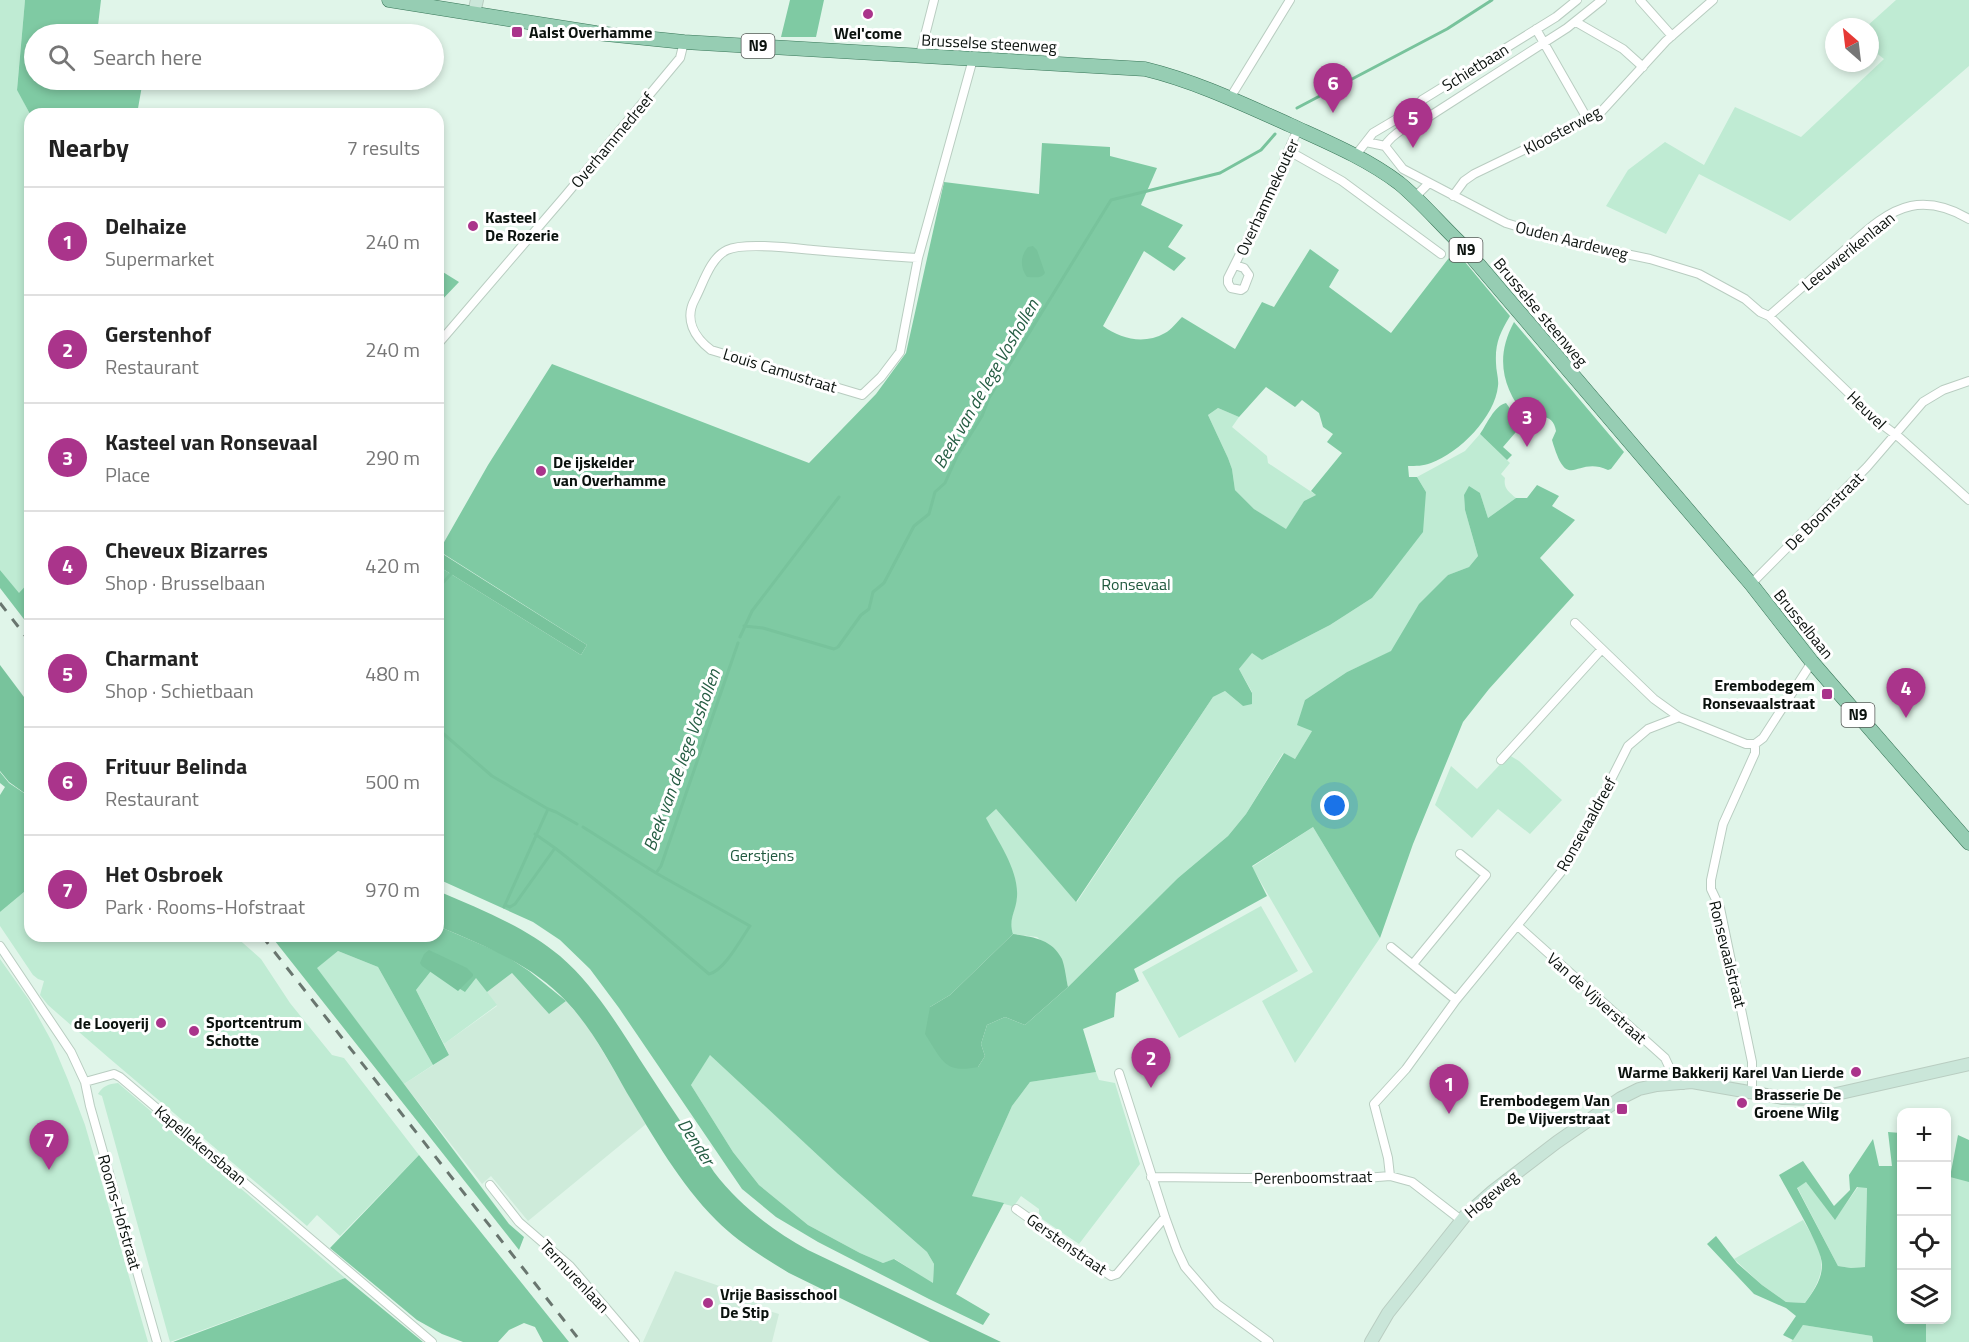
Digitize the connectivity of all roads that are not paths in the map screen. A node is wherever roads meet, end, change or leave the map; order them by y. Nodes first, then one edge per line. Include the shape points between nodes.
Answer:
1 (389, 0) edge
2 (934, 0) edge
3 (1290, 0) edge
4 (1577, 0) edge
5 (1602, 0) edge
6 (1640, 0) edge
7 (1713, 0) edge
8 (475, 7) edge
9 (1576, 22) junction
10 (1536, 29) junction
11 (1672, 36) junction
12 (684, 42) junction
13 (1545, 43) junction
14 (920, 55) junction
15 (973, 59) junction
16 (1643, 67) junction
17 (1230, 98) junction
18 (1416, 107) junction
19 (1423, 117) junction
20 (1588, 120) junction
21 (1298, 129) junction
22 (1366, 142) junction
23 (1385, 146) junction
24 (1289, 151) junction
25 (1355, 156) junction
26 (1429, 183) junction
27 (1453, 196) junction
28 (1415, 197) junction
29 (1969, 219) edge
30 (1441, 254) dead end
31 (918, 258) junction
32 (1235, 265) dead end
33 (1769, 316) junction
34 (444, 337) edge
35 (1969, 381) edge
36 (1615, 424) joint
37 (1894, 436) junction
38 (1969, 500) edge
39 (1751, 584) junction
40 (1575, 623) dead end
41 (1601, 650) junction
42 (1812, 662) junction
43 (1679, 717) junction
44 (1755, 744) junction
45 (1501, 760) dead end
46 (1969, 843) edge
47 (1460, 854) dead end
48 (1518, 926) junction
49 (0, 946) edge
50 (1391, 947) dead end
51 (1413, 964) junction
52 (1456, 1000) junction
53 (1969, 1065) edge
54 (1119, 1073) dead end
55 (1672, 1073) junction
56 (85, 1082) junction
57 (1684, 1083) junction
58 (1649, 1087) junction
59 (1752, 1092) junction
60 (1390, 1176) junction
61 (1151, 1177) junction
62 (490, 1185) dead end
63 (1016, 1209) dead end
64 (1165, 1217) junction
65 (1461, 1220) junction
66 (157, 1342) edge
67 (432, 1342) edge
68 (635, 1342) edge
69 (1269, 1342) edge
70 (1371, 1342) edge

1 - 8 main road, Brusselse steenweg / N9
2 - 14 street
3 - 17 street
4 - 10 street, Schietbaan
5 - 9 street, Schietbaan
6 - 11 street
7 - 11 street, Kloosterweg
8 - 12 main road, Brusselse steenweg / N9 via 597,33
9 - 13 street, Schietbaan
9 - 16 street via 1623,49
10 - 13 street
10 - 18 street, Schietbaan
11 - 16 street, Kloosterweg
12 - 14 main road, Brusselse steenweg / N9
12 - 34 street, Overhammedreef via 680,58
13 - 19 street, Schietbaan
13 - 20 street
14 - 15 main road, Brusselse steenweg / N9
15 - 17 main road, Brusselse steenweg / N9 via 1145,69
15 - 31 street, Louis Camustraat
16 - 20 street, Kloosterweg via 1600,113
17 - 21 main road, Brusselse steenweg / N9
18 - 19 street
18 - 22 street, Schietbaan via 1373,133
19 - 23 street, Schietbaan
20 - 27 street, Kloosterweg via 1474,174
21 - 24 street, Overhammekouter
21 - 25 main road, Brusselse steenweg / N9
22 - 23 street
22 - 25 street, Schietbaan
23 - 26 street, Ouden Aardeweg via 1403,168
24 - 30 street via 1342,181
24 - 32 street, Overhammekouter
25 - 28 main road, Brusselse steenweg / N9
26 - 27 street, Ouden Aardeweg
26 - 28 street
27 - 33 street, Ouden Aardeweg via 1506,224 1698,274
28 - 36 main road, Brusselse steenweg / N9 via 1461,244
29 - 33 street, Leeuwerikenlaan via 1927,205 1897,211 1867,231
31 - 31 street, Louis Camustraat via 900,352 862,395 711,350 694,332 690,319 691,307 715,260 727,250 773,247
33 - 37 street, Heuvel
35 - 37 street, De Boomstraat via 1942,390 1923,402
36 - 39 main road, Brusselbaan / N9
37 - 38 street, Heuvel
37 - 39 street, De Boomstraat
39 - 42 main road, Brusselbaan / N9
40 - 41 street
41 - 43 street
41 - 45 street
42 - 44 street, Ronsevaalstraat via 1763,738
42 - 46 main road, Brusselbaan / N9
43 - 44 street via 1746,744
43 - 48 street, Ronsevaaldreef via 1648,729 1628,746 1561,872
44 - 59 street, Ronsevaalstraat via 1755,753 1723,824 1711,880 1752,1062
47 - 51 street via 1486,875
48 - 52 street, Ronsevaaldreef
48 - 55 street, Van de Vijverstraat via 1665,1058
49 - 56 street via 61,1035
50 - 51 street
51 - 52 street
52 - 60 street, Ronsevaaldreef via 1406,1069 1374,1104
53 - 59 street, Hogeweg via 1814,1099
54 - 61 street
55 - 57 street
55 - 58 street, Hogeweg
56 - 66 street, Rooms-Hofstraat
56 - 67 street, Kapellekensbaan via 114,1074 120,1077
57 - 58 street, Hogeweg
57 - 59 street, Hogeweg
58 - 65 street, Hogeweg via 1621,1098 1557,1142
60 - 61 street, Perenboomstraat
60 - 65 street, Perenboomstraat via 1412,1182
61 - 64 street
62 - 68 street, Termurenlaan via 519,1222 570,1266
63 - 64 street, Gerstenstraat via 1111,1276 1117,1274
64 - 69 street via 1177,1250 1197,1282 1216,1304
65 - 70 street, Hogeweg via 1388,1313

